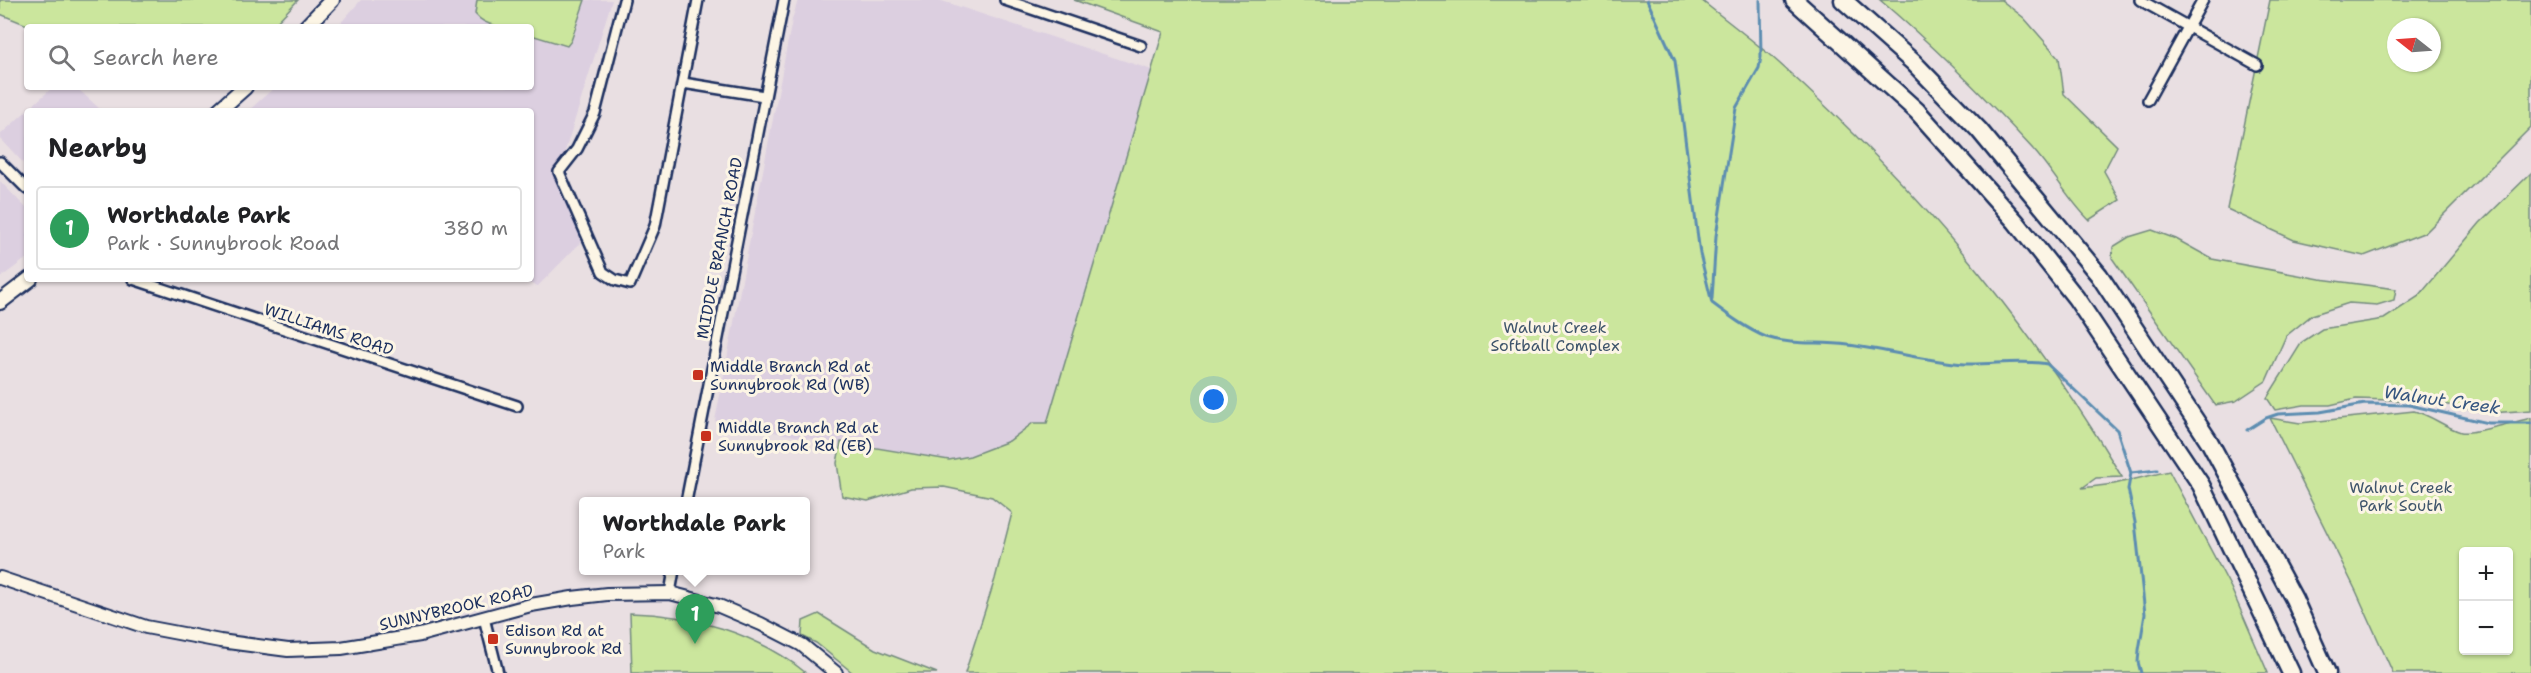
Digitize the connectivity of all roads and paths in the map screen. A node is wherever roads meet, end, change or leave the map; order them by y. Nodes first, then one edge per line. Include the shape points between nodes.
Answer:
1 (332, 0) edge
2 (624, 0) edge
3 (698, 0) edge
4 (784, 0) edge
5 (1005, 0) edge
6 (1794, 0) edge
7 (1843, 0) edge
8 (2140, 0) edge
9 (2203, 0) edge
10 (309, 24) edge
11 (2189, 27) junction
12 (1141, 46) dead end
13 (2257, 65) dead end
14 (682, 82) junction
15 (242, 90) edge
16 (764, 96) junction
17 (2148, 100) dead end
18 (221, 108) edge
19 (0, 162) edge
20 (24, 186) edge
21 (26, 282) edge
22 (142, 282) edge
23 (0, 302) edge
24 (517, 406) dead end
25 (687, 497) edge
26 (673, 575) edge
27 (0, 578) edge
28 (670, 593) junction
29 (484, 618) junction
30 (498, 673) edge
31 (836, 673) edge
32 (2290, 673) edge
33 (2327, 673) edge

1 - 10 main road
2 - 14 street via 595,114 577,149 559,172 603,272 615,280 630,284 655,226
3 - 14 street
4 - 16 street, MIDDLE BRANCH ROAD
5 - 12 street
6 - 32 highway via 1917,111 2016,222 2076,298 2201,485
7 - 33 highway via 1913,62 1979,130 2099,275 2209,441 2294,598
8 - 11 street
9 - 11 street
11 - 13 street
11 - 17 street
14 - 16 street
15 - 18 main road
16 - 25 street, MIDDLE BRANCH ROAD
19 - 20 street
21 - 23 main road
22 - 24 street, WILLIAMS ROAD
26 - 28 street
27 - 29 main road, SUNNYBROOK ROAD via 146,627 288,650 341,648 420,635
28 - 29 main road, SUNNYBROOK ROAD via 572,598
28 - 31 main road, SUNNYBROOK ROAD via 719,606 761,624 802,645
29 - 30 street

